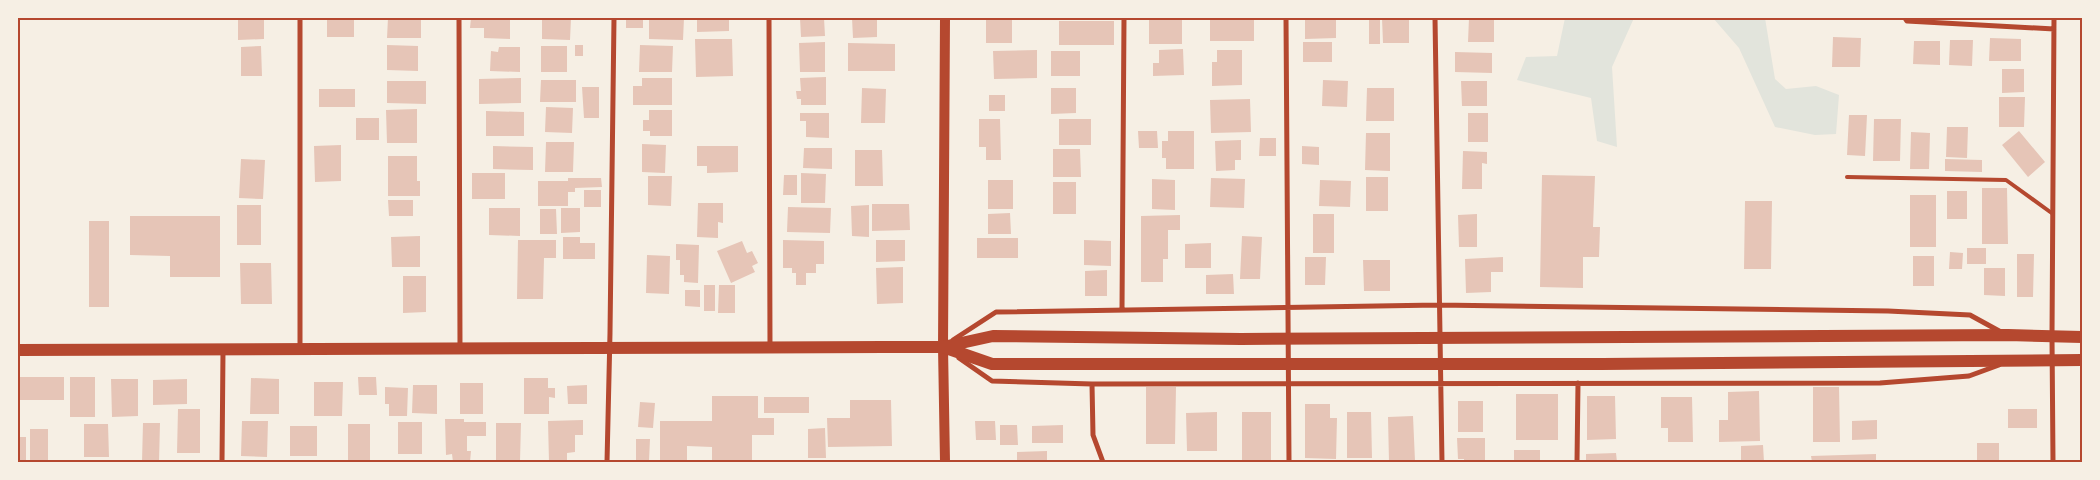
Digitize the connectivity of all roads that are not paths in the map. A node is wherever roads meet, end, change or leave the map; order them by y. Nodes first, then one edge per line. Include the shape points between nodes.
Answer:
1 (300, 18) edge
2 (459, 18) edge
3 (614, 18) edge
4 (769, 18) edge
5 (945, 18) edge
6 (1124, 18) edge
7 (1286, 18) edge
8 (1435, 18) edge
9 (1905, 18) edge
10 (2054, 18) edge
11 (2054, 29) junction
12 (1847, 177) dead end
13 (2053, 214) junction
14 (1438, 305) junction
15 (1287, 306) junction
16 (1122, 310) junction
17 (2008, 336) junction
18 (2052, 337) junction
19 (2082, 337) edge
20 (943, 346) junction
21 (460, 349) junction
22 (610, 349) junction
23 (770, 349) junction
24 (18, 350) edge
25 (223, 350) junction
26 (300, 350) junction
27 (2052, 360) junction
28 (2082, 360) edge
29 (2008, 361) junction
30 (1578, 383) junction
31 (1092, 384) junction
32 (1441, 384) junction
33 (1288, 385) junction
34 (222, 462) edge
35 (607, 462) edge
36 (945, 462) edge
37 (1103, 462) edge
38 (1288, 462) edge
39 (1442, 462) edge
40 (1577, 462) edge
41 (2054, 462) edge

1 - 26 street
2 - 21 street
3 - 22 street
4 - 23 street
5 - 20 main road
6 - 16 street
7 - 15 street
8 - 14 street
9 - 11 street via 1907,21
10 - 11 street
11 - 13 street
12 - 13 lane via 2006,180
13 - 18 street
14 - 15 street
14 - 17 street via 1970,315
14 - 32 street
15 - 16 street
15 - 33 street
16 - 20 street via 996,312
17 - 18 main road
17 - 20 main road via 1240,339 992,336
18 - 19 main road
18 - 27 street
20 - 23 main road
20 - 29 main road via 992,364
20 - 31 street via 992,381
20 - 36 main road
21 - 22 main road
21 - 26 main road
22 - 23 main road
22 - 35 street
24 - 25 main road
25 - 26 main road
25 - 34 street
27 - 28 main road
27 - 29 main road
27 - 41 street
29 - 30 street via 1969,376 1880,383
30 - 32 street
30 - 40 street
31 - 33 street
31 - 37 street via 1093,435
32 - 33 street
32 - 39 street
33 - 38 street

